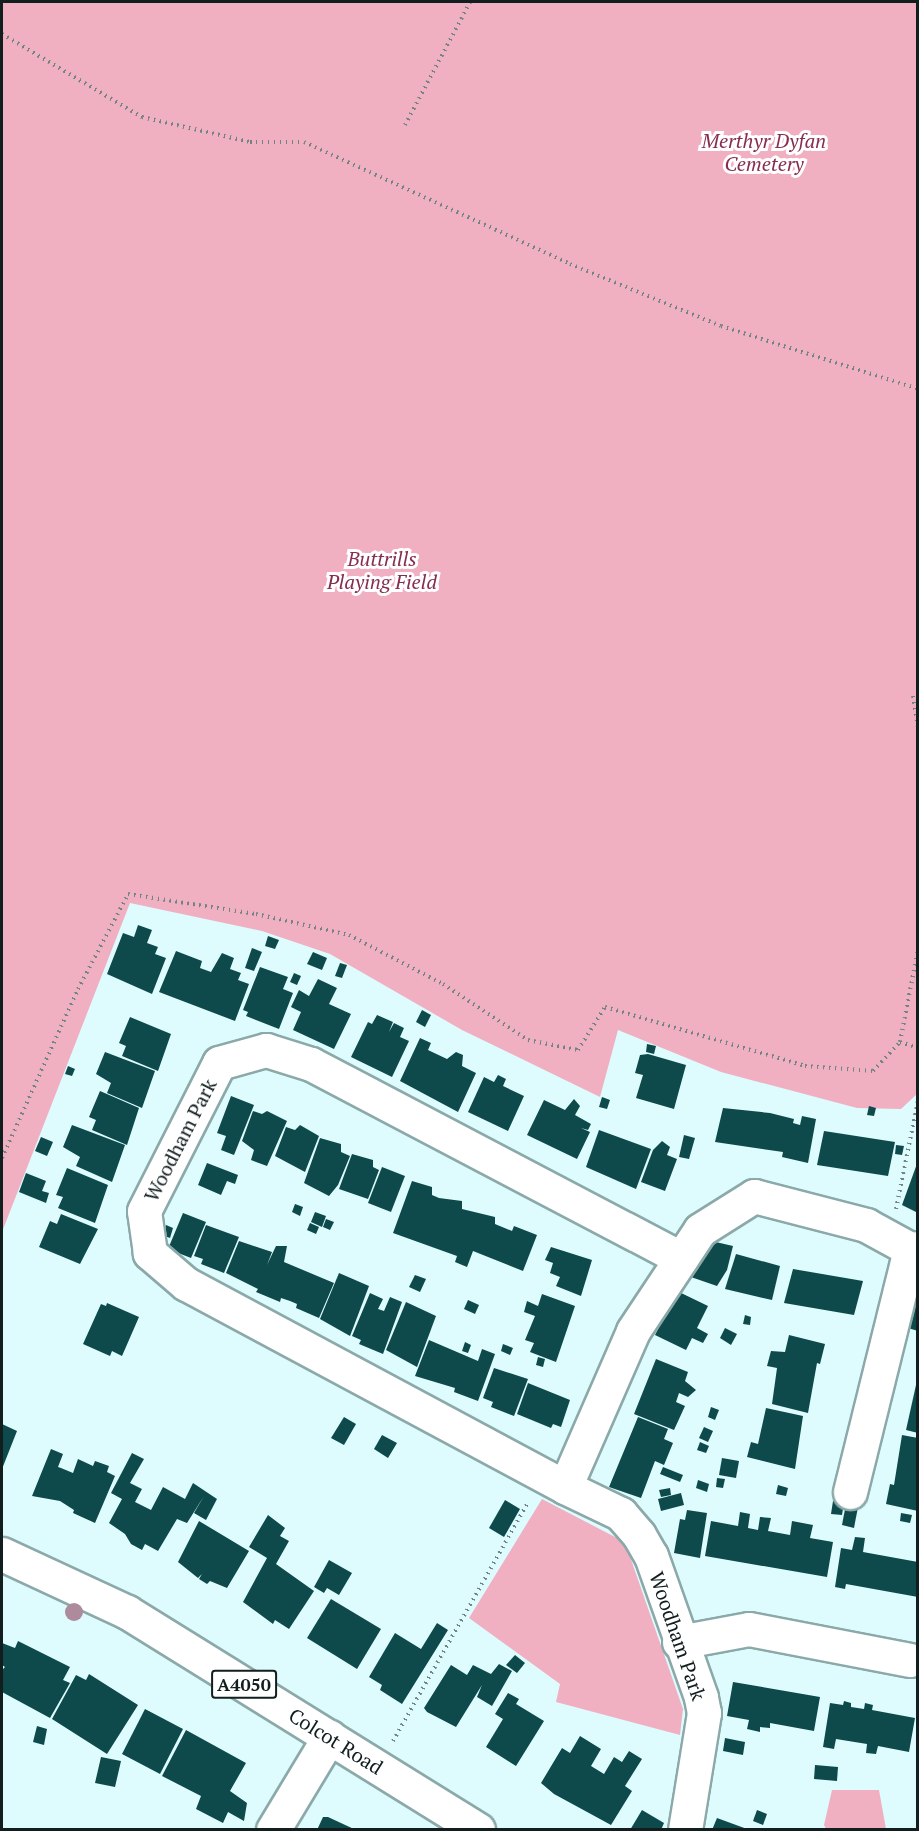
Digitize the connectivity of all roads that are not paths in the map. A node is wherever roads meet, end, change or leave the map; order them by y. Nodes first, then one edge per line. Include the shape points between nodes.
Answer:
1 (906, 1245) edge
2 (681, 1258) junction
3 (554, 1481) junction
4 (850, 1492) dead end
5 (2, 1554) edge
6 (680, 1642) junction
7 (910, 1660) dead end
8 (329, 1737) junction
9 (273, 1830) edge
10 (478, 1830) edge
11 (685, 1830) edge

1 - 2 street via 866,1225 754,1196 700,1230
1 - 4 street
2 - 3 street via 633,1331
2 - 3 street, Woodham Park via 311,1064 266,1050 219,1063 144,1211 150,1253 186,1284
3 - 6 street, Woodham Park via 621,1514 639,1535 651,1556
5 - 8 street, Colcot Road / A4050 via 127,1612
6 - 7 street via 749,1629
6 - 11 street, Woodham Park via 704,1713
8 - 9 street
8 - 10 street, Colcot Road / A4050

